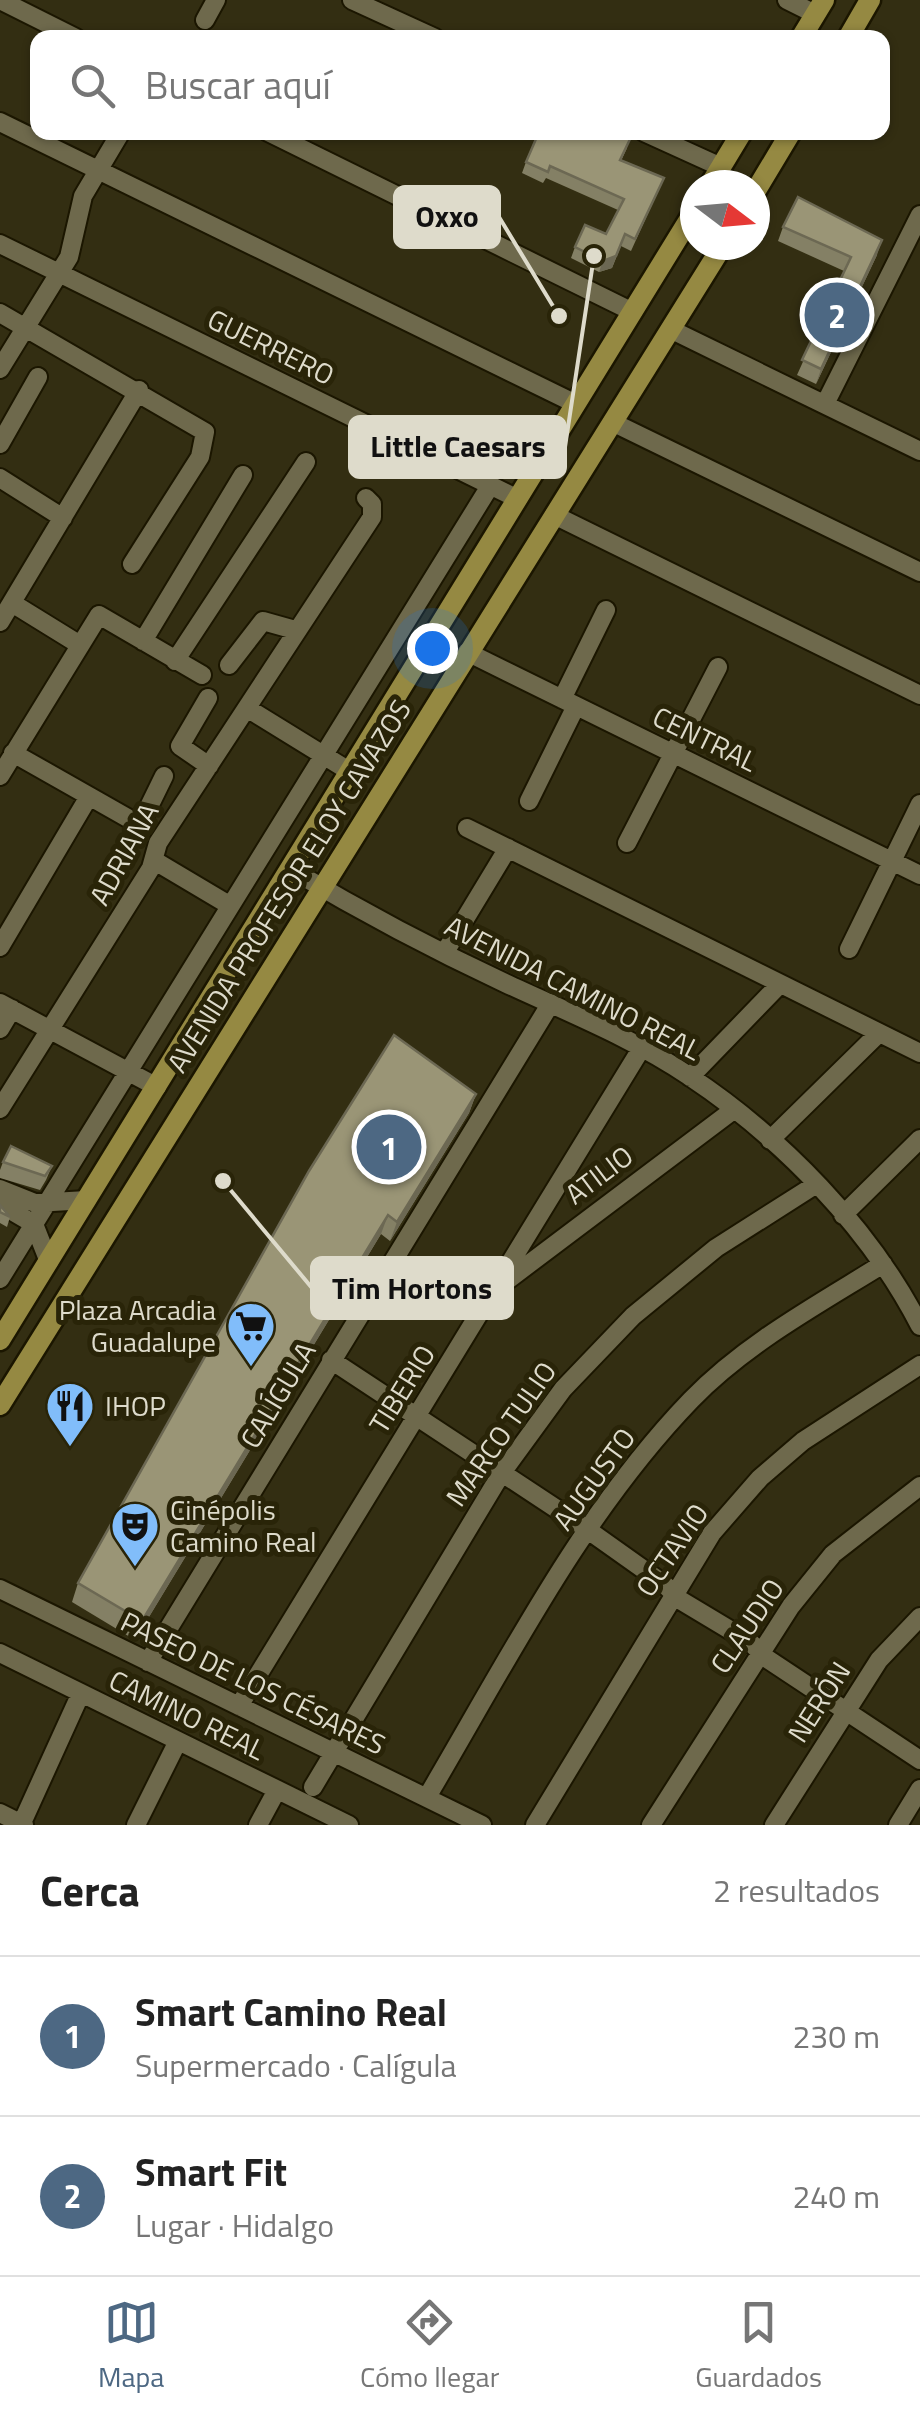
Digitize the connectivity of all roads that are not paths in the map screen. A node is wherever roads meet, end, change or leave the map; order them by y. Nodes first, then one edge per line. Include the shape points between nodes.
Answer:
1 (216, 0) edge
2 (352, 0) edge
3 (787, 0) edge
4 (870, 0) edge
5 (4, 1) edge
6 (819, 7) edge
7 (205, 20) dead end
8 (60, 30) edge
9 (417, 30) edge
10 (805, 30) edge
11 (853, 30) edge
12 (0, 122) edge
13 (30, 137) edge
14 (37, 140) edge
15 (116, 140) edge
16 (284, 140) edge
17 (657, 140) edge
18 (737, 140) edge
19 (786, 140) edge
20 (98, 170) junction
21 (705, 170) edge
22 (719, 170) edge
23 (768, 170) edge
24 (920, 215) edge
25 (680, 235) edge
26 (0, 244) edge
27 (714, 260) edge
28 (60, 273) junction
29 (633, 312) junction
30 (0, 313) edge
31 (27, 325) junction
32 (670, 329) junction
33 (0, 369) edge
34 (38, 377) dead end
35 (139, 390) junction
36 (576, 404) junction
37 (825, 404) junction
38 (612, 422) junction
39 (0, 444) edge
40 (920, 452) edge
41 (306, 462) dead end
42 (243, 475) dead end
43 (0, 478) edge
44 (490, 486) junction
45 (366, 498) dead end
46 (518, 500) junction
47 (554, 515) junction
48 (63, 518) junction
49 (132, 564) dead end
50 (920, 572) edge
51 (12, 603) junction
52 (606, 610) dead end
53 (0, 622) edge
54 (295, 630) junction
55 (143, 641) junction
56 (80, 645) junction
57 (466, 652) junction
58 (175, 661) junction
59 (229, 666) dead end
60 (718, 667) dead end
61 (202, 675) dead end
62 (920, 695) edge
63 (208, 698) dead end
64 (569, 702) junction
65 (247, 708) junction
66 (13, 753) junction
67 (322, 754) junction
68 (673, 754) junction
69 (209, 766) junction
70 (349, 772) junction
71 (0, 776) edge
72 (164, 776) dead end
73 (88, 798) junction
74 (530, 801) dead end
75 (920, 804) edge
76 (140, 825) junction
77 (467, 828) dead end
78 (627, 843) dead end
79 (508, 848) junction
80 (156, 852) junction
81 (893, 862) junction
82 (290, 869) junction
83 (920, 875) edge
84 (320, 887) junction
85 (230, 905) junction
86 (0, 947) edge
87 (849, 949) dead end
88 (445, 952) junction
89 (780, 984) junction
90 (550, 1003) junction
91 (6, 1006) edge
92 (0, 1029) edge
93 (50, 1029) junction
94 (879, 1033) junction
95 (641, 1049) junction
96 (920, 1053) edge
97 (127, 1069) junction
98 (690, 1076) junction
99 (157, 1086) junction
100 (0, 1108) edge
101 (732, 1110) junction
102 (920, 1139) edge
103 (770, 1140) junction
104 (815, 1184) junction
105 (0, 1189) edge
106 (87, 1200) junction
107 (0, 1204) edge
108 (45, 1204) junction
109 (843, 1215) junction
110 (34, 1224) junction
111 (49, 1262) junction
112 (883, 1264) junction
113 (0, 1279) edge
114 (920, 1285) edge
115 (500, 1286) junction
116 (906, 1299) junction
117 (920, 1326) edge
118 (0, 1340) edge
119 (331, 1360) junction
120 (920, 1365) edge
121 (0, 1405) edge
122 (416, 1417) junction
123 (501, 1474) junction
124 (920, 1486) edge
125 (587, 1532) junction
126 (0, 1589) edge
127 (674, 1594) junction
128 (920, 1617) edge
129 (760, 1650) junction
130 (0, 1654) edge
131 (148, 1662) junction
132 (81, 1694) junction
133 (239, 1706) junction
134 (845, 1710) junction
135 (178, 1741) junction
136 (332, 1751) junction
137 (920, 1760) edge
138 (312, 1787) dead end
139 (920, 1788) edge
140 (277, 1790) junction
141 (427, 1797) junction
142 (0, 1813) edge
143 (22, 1825) edge
144 (136, 1825) edge
145 (258, 1825) edge
146 (350, 1825) edge
147 (482, 1825) edge
148 (535, 1825) edge
149 (651, 1825) edge
150 (774, 1825) edge
151 (898, 1825) edge

1 - 7 street
2 - 9 street
3 - 6 street
4 - 11 main road
5 - 8 street
6 - 10 main road
12 - 13 street
14 - 20 street
15 - 20 street
16 - 29 street
17 - 21 street
18 - 22 main road
19 - 23 main road
20 - 28 street
20 - 36 street
24 - 37 street
25 - 29 main road, AVENIDA PROFESOR ELOY CAVAZOS
26 - 28 street, GUERRERO
27 - 32 main road, AVENIDA PROFESOR ELOY CAVAZOS
28 - 31 street
28 - 44 street, GUERRERO
29 - 36 main road, AVENIDA PROFESOR ELOY CAVAZOS
30 - 31 street
31 - 33 street
31 - 35 street
32 - 37 street
32 - 38 main road, AVENIDA PROFESOR ELOY CAVAZOS
34 - 39 street
35 - 48 street
35 - 49 street via 198,425 206,438
36 - 46 main road, AVENIDA PROFESOR ELOY CAVAZOS
37 - 40 street
38 - 47 main road, AVENIDA PROFESOR ELOY CAVAZOS
38 - 50 street
41 - 58 street
42 - 55 street
43 - 48 street
44 - 46 street, GUERRERO
44 - 67 street
45 - 54 street, ADRIANA via 372,517
46 - 70 main road, AVENIDA PROFESOR ELOY CAVAZOS
47 - 57 main road, AVENIDA PROFESOR ELOY CAVAZOS
47 - 62 street
48 - 51 street
51 - 53 street
51 - 56 street
52 - 64 street
54 - 59 street via 263,621
54 - 65 street, ADRIANA
55 - 56 street via 99,614
55 - 58 street
56 - 66 street
57 - 64 street, CENTRAL
57 - 84 main road, AVENIDA PROFESOR ELOY CAVAZOS
58 - 61 street
60 - 68 street
63 - 69 street via 180,746
64 - 68 street, CENTRAL
64 - 74 street
65 - 67 street
65 - 69 street, ADRIANA
66 - 71 street
66 - 73 street
67 - 70 street
67 - 85 street
68 - 78 street
68 - 81 street, CENTRAL
69 - 80 street, ADRIANA
70 - 82 main road, AVENIDA PROFESOR ELOY CAVAZOS
72 - 76 street
73 - 76 street
73 - 86 street
75 - 81 street
76 - 80 street
77 - 79 street
79 - 88 street
79 - 89 street
80 - 85 street
80 - 93 street, ADRIANA
81 - 83 street, CENTRAL
81 - 87 street
82 - 84 street, AVENIDA CAMINO REAL
82 - 99 main road, AVENIDA PROFESOR ELOY CAVAZOS
84 - 88 street, AVENIDA CAMINO REAL
84 - 121 main road, AVENIDA PROFESOR ELOY CAVAZOS
85 - 97 street
88 - 90 street, AVENIDA CAMINO REAL
89 - 94 street
89 - 98 street
90 - 95 street, AVENIDA CAMINO REAL
90 - 119 street, CALÍGULA
91 - 92 street
91 - 93 street
93 - 97 street
93 - 100 street, ADRIANA
94 - 96 street
94 - 103 street
95 - 98 street, AVENIDA CAMINO REAL
95 - 115 street, TIBERIO
97 - 99 street
97 - 108 street
98 - 101 street, AVENIDA CAMINO REAL
99 - 106 main road, AVENIDA PROFESOR ELOY CAVAZOS
101 - 103 street, AVENIDA CAMINO REAL
101 - 115 street, ATILIO
102 - 109 street
103 - 104 street, AVENIDA CAMINO REAL
104 - 109 street, AVENIDA CAMINO REAL
104 - 123 street, MARCO TULIO via 716,1248 632,1316 563,1389
105 - 108 street
106 - 108 street
106 - 111 main road, AVENIDA PROFESOR ELOY CAVAZOS
107 - 110 street
108 - 110 street
109 - 112 street, AVENIDA CAMINO REAL
110 - 111 street
110 - 113 street
111 - 118 main road, AVENIDA PROFESOR ELOY CAVAZOS
112 - 116 street, AVENIDA CAMINO REAL
112 - 125 street, AUGUSTO via 770,1334 693,1397 620,1480
114 - 116 street
115 - 122 street, TIBERIO
116 - 117 street, AVENIDA CAMINO REAL
119 - 122 street
119 - 131 street, CALÍGULA
120 - 127 street, OCTAVIO via 803,1441 760,1478 712,1533
122 - 123 street
122 - 133 street, TIBERIO
123 - 125 street
123 - 136 street, MARCO TULIO
124 - 129 street, CLAUDIO via 833,1554
125 - 127 street
125 - 141 street, AUGUSTO
126 - 131 street, PASEO DE LOS CÉSARES
127 - 129 street
127 - 148 street, OCTAVIO
128 - 134 street, NERÓN
129 - 134 street
129 - 149 street, CLAUDIO
130 - 132 street, CAMINO REAL
131 - 133 street, PASEO DE LOS CÉSARES
132 - 135 street, CAMINO REAL
132 - 143 street
133 - 136 street, PASEO DE LOS CÉSARES
134 - 137 street
134 - 150 street, NERÓN
135 - 140 street, CAMINO REAL
135 - 144 street
136 - 138 street, MARCO TULIO
136 - 141 street, PASEO DE LOS CÉSARES
139 - 151 street
140 - 145 street
140 - 146 street, CAMINO REAL
141 - 147 street, PASEO DE LOS CÉSARES
142 - 143 street

